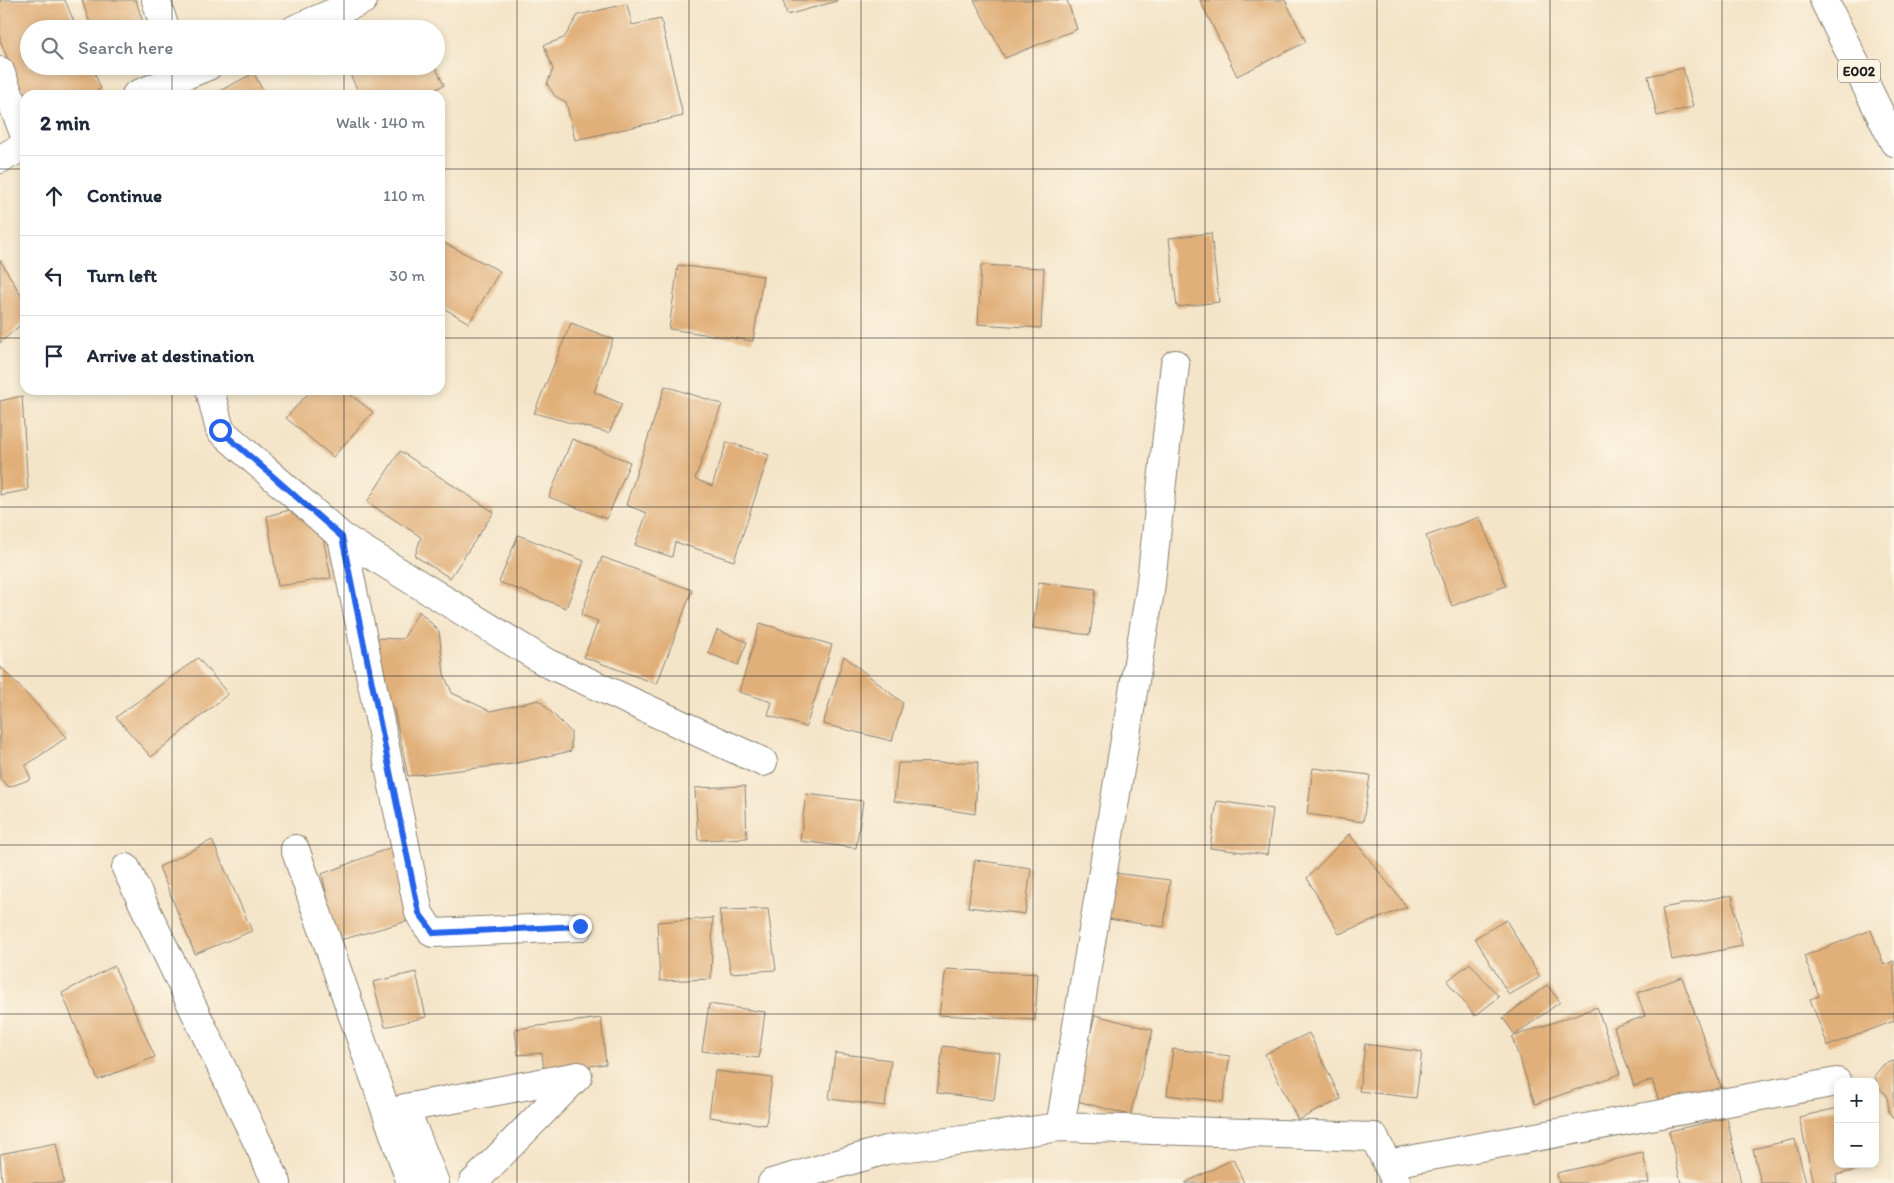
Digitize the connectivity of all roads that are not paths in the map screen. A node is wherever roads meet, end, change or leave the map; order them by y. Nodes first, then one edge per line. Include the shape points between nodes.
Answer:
1 (156, 0) edge
2 (1824, 0) edge
3 (349, 2) edge
4 (162, 20) edge
5 (313, 20) edge
6 (0, 71) edge
7 (173, 75) edge
8 (145, 90) edge
9 (20, 123) edge
10 (1894, 142) edge
11 (20, 149) edge
12 (0, 159) edge
13 (1175, 364) dead end
14 (211, 395) edge
15 (342, 537) junction
16 (762, 762) dead end
17 (295, 849) dead end
18 (126, 868) dead end
19 (580, 926) dead end
20 (1834, 1083) edge
21 (1060, 1127) junction
22 (1392, 1173) edge
23 (277, 1183) edge
24 (412, 1183) edge
25 (435, 1183) edge
26 (473, 1183) edge
27 (772, 1183) edge

1 - 4 main road
2 - 10 main road, E002
3 - 5 main road
6 - 9 main road
7 - 8 main road
11 - 12 main road
13 - 21 main road via 1150,591
14 - 15 main road via 220,430
15 - 16 main road via 547,663
15 - 19 main road via 419,913 434,933
17 - 24 main road
18 - 23 main road
20 - 22 main road
21 - 22 main road via 1374,1137
21 - 27 main road via 886,1150
25 - 26 main road via 405,1108 578,1076

